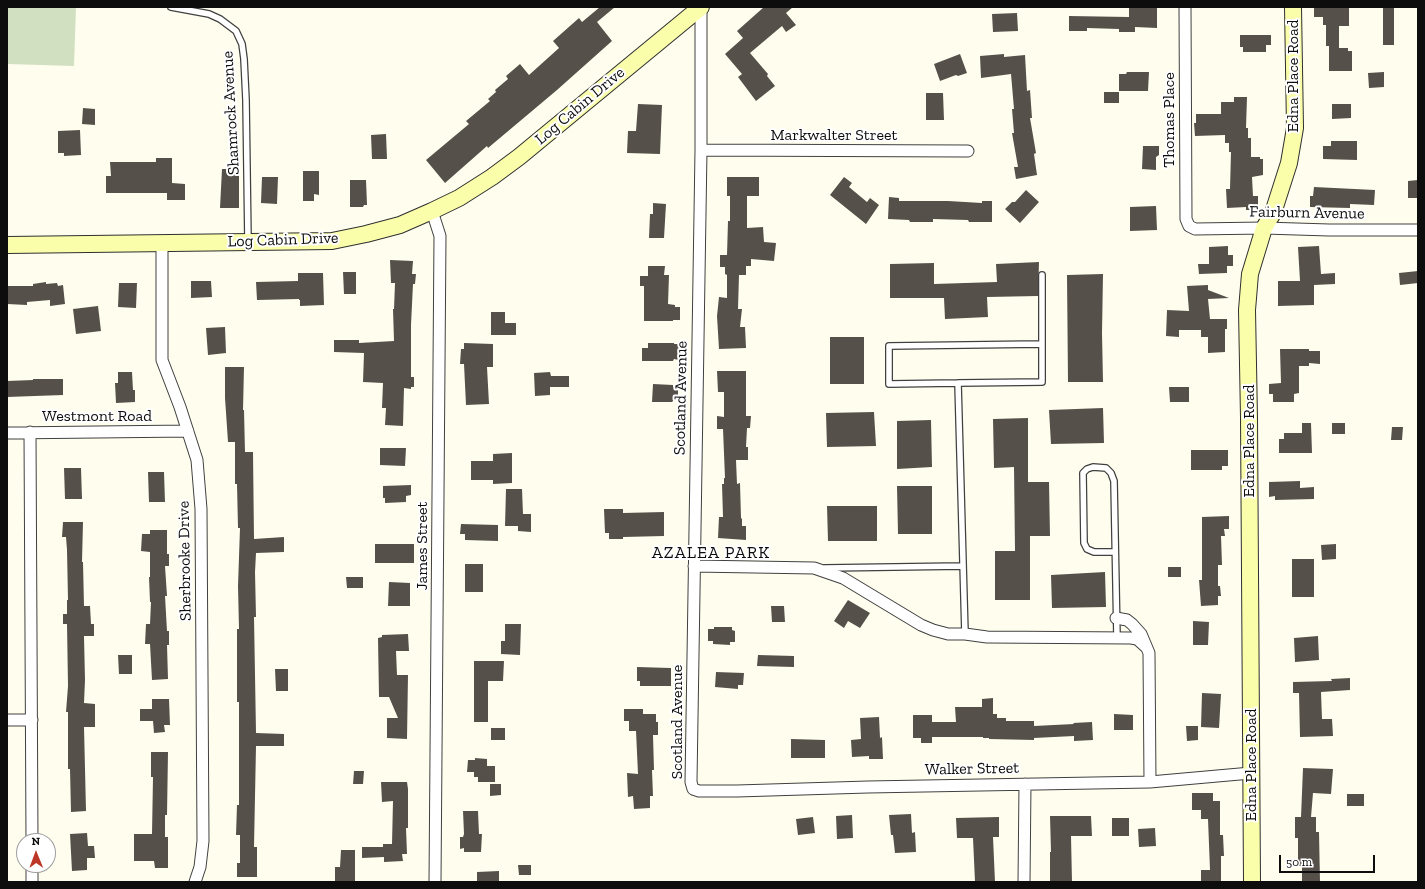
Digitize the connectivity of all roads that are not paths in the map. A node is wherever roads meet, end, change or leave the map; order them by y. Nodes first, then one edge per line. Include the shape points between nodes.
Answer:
1 (171, 7) edge
2 (701, 7) edge
3 (1185, 7) edge
4 (1293, 7) edge
5 (701, 150) junction
6 (968, 152) dead end
7 (432, 212) junction
8 (1264, 228) junction
9 (1196, 229) joint
10 (1418, 230) edge
11 (248, 242) junction
12 (162, 244) junction
13 (7, 245) edge
14 (1042, 275) dead end
15 (1042, 344) junction
16 (958, 383) junction
17 (188, 431) junction
18 (30, 432) junction
19 (7, 433) edge
20 (1115, 552) junction
21 (694, 566) junction
22 (962, 566) junction
23 (814, 568) junction
24 (1116, 618) junction
25 (966, 634) junction
26 (1117, 638) junction
27 (1147, 648) junction
28 (7, 720) edge
29 (32, 720) junction
30 (1251, 773) junction
31 (1150, 782) junction
32 (1025, 784) junction
33 (693, 789) joint
34 (32, 833) edge
35 (195, 882) edge
36 (435, 882) edge
37 (1024, 882) edge
38 (1252, 882) edge

1 - 11 lane, Shamrock Avenue via 209,14 220,19 236,31 242,44 246,100
2 - 5 street, Scotland Avenue
2 - 7 street, Log Cabin Drive via 492,177
3 - 9 street, Thomas Place via 1186,219 1189,226
4 - 8 street, Edna Place Road via 1295,128 1289,163 1273,213
5 - 6 street, Markwalter Street
5 - 21 street, Scotland Avenue
7 - 11 street, Log Cabin Drive via 400,225 332,241
7 - 36 street, James Street via 440,236
8 - 9 street, Fairburn Avenue
8 - 10 street, Fairburn Avenue
8 - 30 street, Edna Place Road via 1250,274 1247,310
11 - 12 street, Log Cabin Drive
12 - 13 street, Log Cabin Drive
12 - 17 street, Sherbrooke Drive via 162,360
14 - 15 lane
15 - 16 lane via 1042,382
15 - 16 lane via 889,346 889,384
16 - 22 lane
17 - 18 street, Westmont Road
17 - 35 street, Sherbrooke Drive via 197,460 201,509 203,842
18 - 19 street, Westmont Road
18 - 29 street
20 - 20 lane via 1112,473 1106,468 1093,467 1083,473 1084,543 1087,549 1094,552
20 - 24 lane
21 - 23 street
21 - 33 street, Scotland Avenue via 691,782
22 - 23 lane
22 - 25 lane
23 - 25 street via 843,578 921,625 948,634
24 - 26 lane
24 - 27 street via 1132,624 1141,634
25 - 26 street via 988,637
26 - 27 street via 1137,639
27 - 31 street via 1150,682
28 - 29 street
29 - 34 street
30 - 31 street, Walker Street
30 - 38 street, Edna Place Road
31 - 32 street, Walker Street
32 - 33 street, Walker Street via 737,791
32 - 37 street

